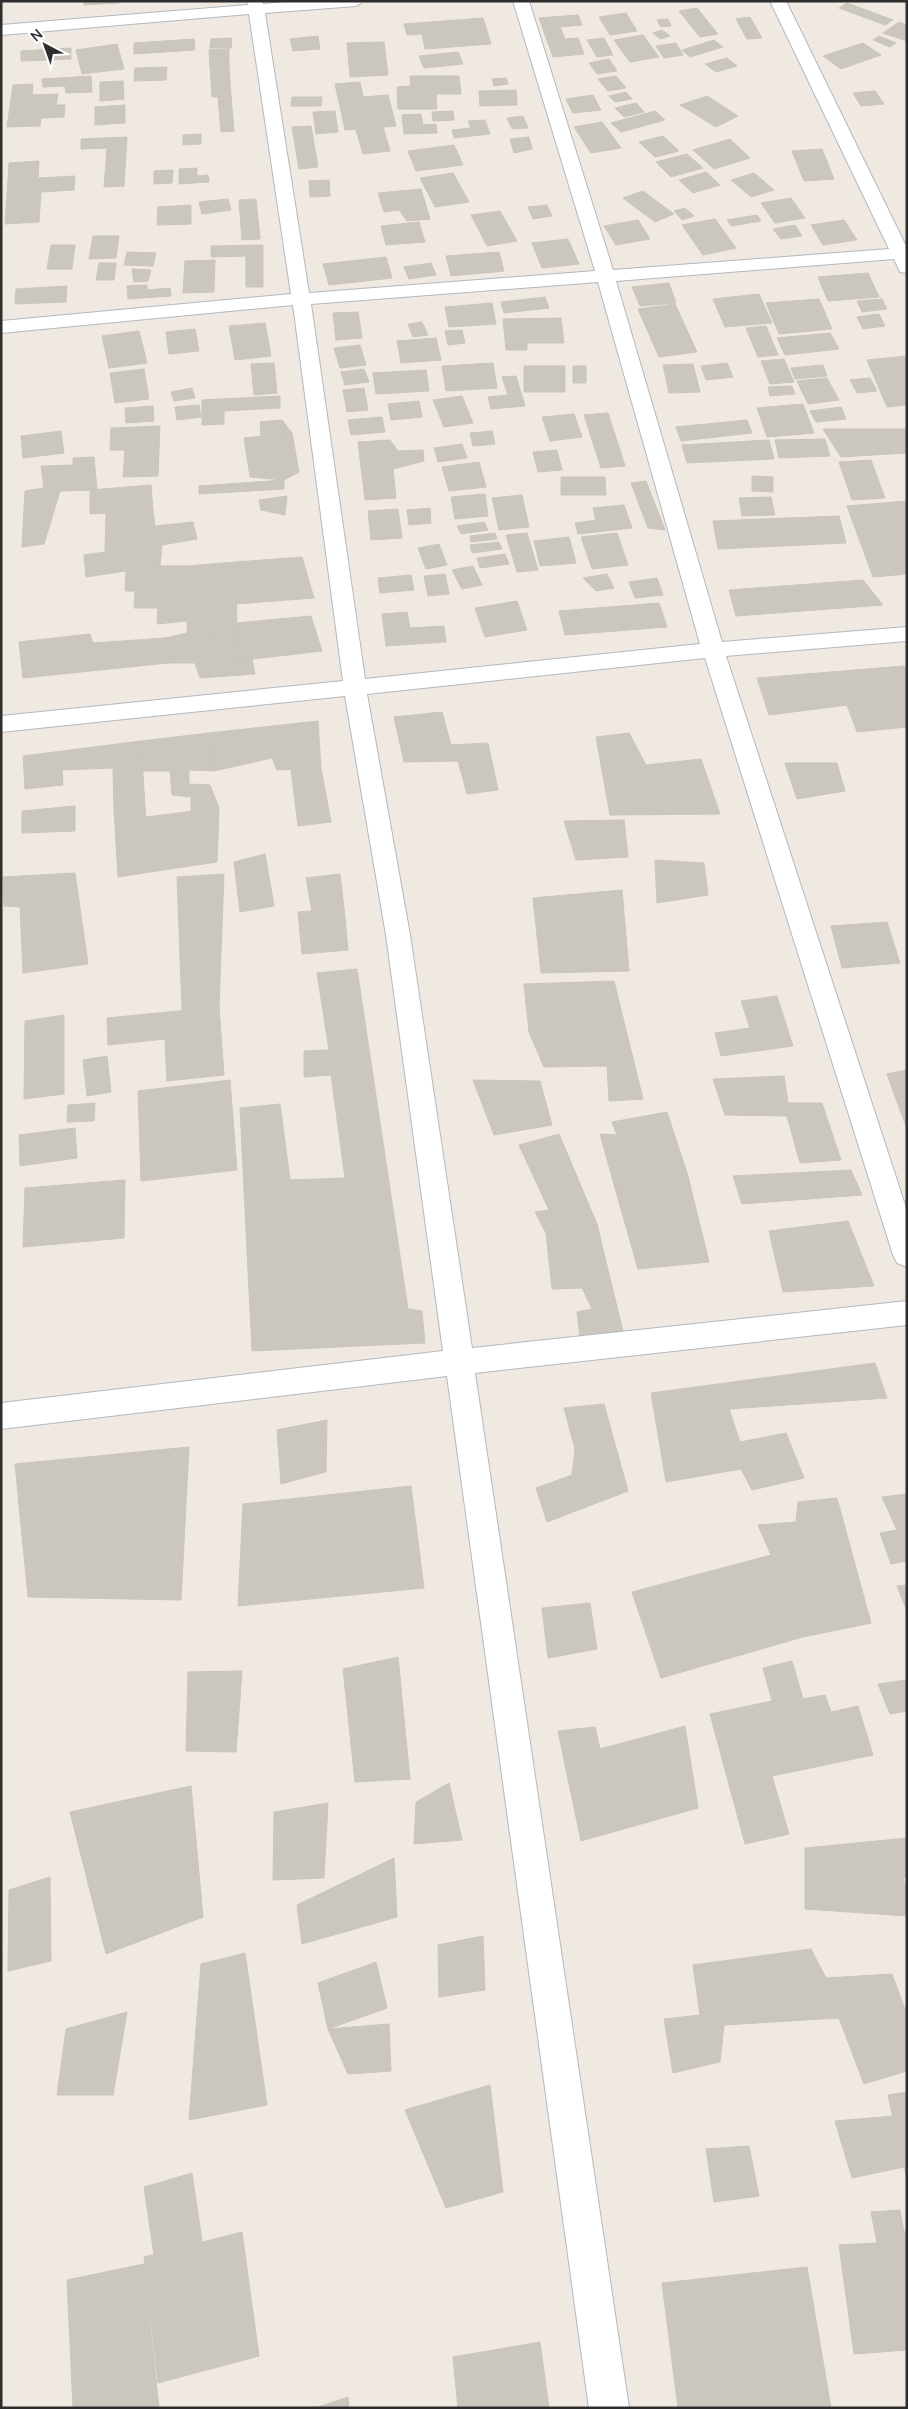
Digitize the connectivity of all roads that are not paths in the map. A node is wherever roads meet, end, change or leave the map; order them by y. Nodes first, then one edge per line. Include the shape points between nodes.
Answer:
1 (356, 1) edge
2 (521, 1) edge
3 (778, 1) edge
4 (256, 5) edge
5 (1, 30) edge
6 (904, 258) edge
7 (605, 275) junction
8 (301, 299) junction
9 (1, 327) edge
10 (907, 634) edge
11 (714, 650) junction
12 (355, 689) junction
13 (1, 724) edge
14 (907, 1255) edge
15 (907, 1313) edge
16 (459, 1362) junction
17 (1, 1416) edge
18 (609, 2408) edge

1 - 4 street
2 - 7 street
3 - 6 street
4 - 5 street
4 - 8 street
6 - 7 street
7 - 8 street
7 - 11 street
8 - 9 street
8 - 12 street
10 - 11 street
11 - 12 street
11 - 14 street
12 - 13 street
12 - 16 street via 398,935
15 - 16 street
16 - 17 street
16 - 18 street

